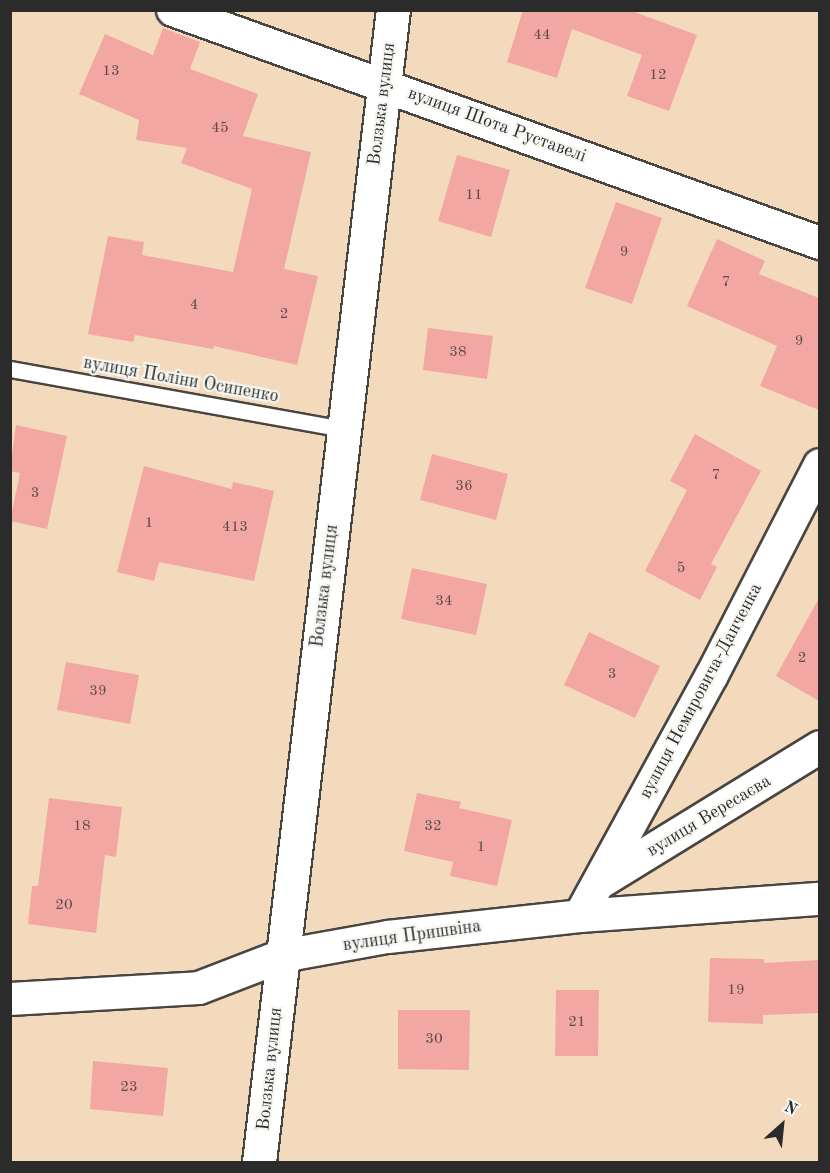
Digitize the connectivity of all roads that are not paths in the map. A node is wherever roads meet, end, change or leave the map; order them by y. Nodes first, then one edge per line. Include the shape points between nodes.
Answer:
1 (173, 10) edge
2 (393, 10) edge
3 (384, 85) junction
4 (819, 243) edge
5 (10, 369) edge
6 (344, 429) junction
7 (819, 465) edge
8 (819, 747) edge
9 (598, 884) junction
10 (819, 898) edge
11 (580, 916) junction
12 (282, 956) junction
13 (10, 999) edge
14 (259, 1162) edge

1 - 3 street, вулиця Шота Руставелі
2 - 3 street, Волзька вулиця
3 - 4 street, вулиця Шота Руставелі
3 - 6 street, Волзька вулиця
5 - 6 lane, вулиця Поліни Осипенко
6 - 12 street, Волзька вулиця
7 - 9 street, вулиця Немировича-Данченка via 712,675
8 - 9 street, вулиця Вересаєва
9 - 11 street, вулиця Немировича-Данченка
10 - 11 street, вулиця Пришвіна
11 - 12 street, вулиця Пришвіна via 388,938
12 - 13 street, вулиця Пришвіна via 199,988
12 - 14 street, Волзька вулиця

